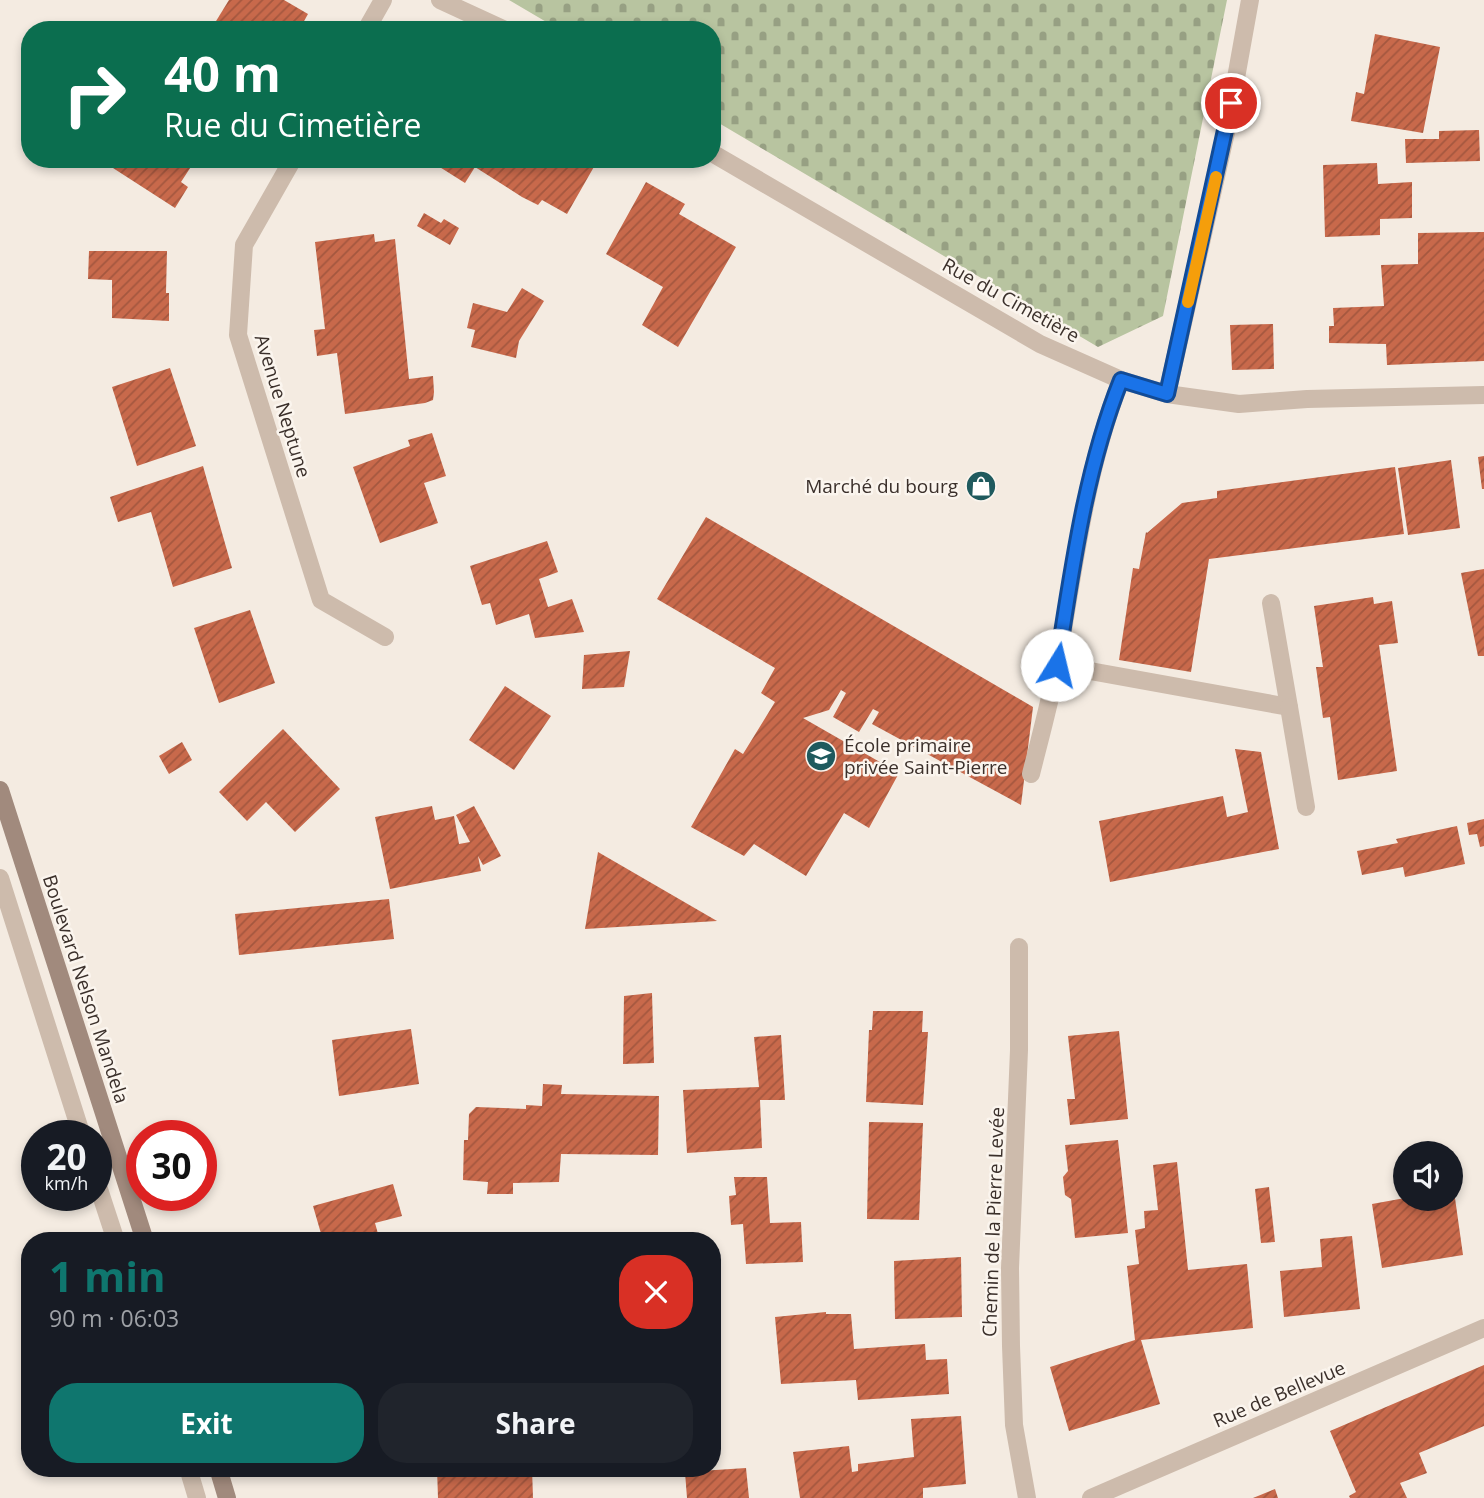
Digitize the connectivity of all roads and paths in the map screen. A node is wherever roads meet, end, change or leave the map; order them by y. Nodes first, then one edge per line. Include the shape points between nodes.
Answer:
1 (383, 0) edge
2 (440, 0) edge
3 (1250, 0) edge
4 (371, 21) edge
5 (486, 21) edge
6 (721, 158) edge
7 (288, 168) edge
8 (1121, 380) junction
9 (1167, 394) junction
10 (1484, 394) edge
11 (1271, 603) dead end
12 (385, 638) dead end
13 (1057, 665) junction
14 (1289, 707) junction
15 (1031, 774) dead end
16 (0, 790) edge
17 (1306, 807) dead end
18 (0, 877) edge
19 (1019, 947) dead end
20 (77, 1120) edge
21 (106, 1211) edge
22 (113, 1232) edge
23 (142, 1232) edge
24 (1484, 1328) edge
25 (191, 1477) edge
26 (221, 1477) edge
27 (197, 1498) edge
28 (227, 1498) edge
29 (1027, 1498) edge
30 (1091, 1498) edge

1 - 4 street
2 - 5 street
3 - 9 street via 1227,128
6 - 8 street, Rue du Cimetière via 1040,344
7 - 12 street, Avenue Neptune via 244,245 238,335 321,600
8 - 9 street, Rue du Cimetière
8 - 13 street via 1087,497
9 - 10 street, Rue du Cimetière via 1239,404
11 - 14 street
13 - 14 street
13 - 15 street
14 - 17 street
16 - 23 street, Boulevard Nelson Mandela
18 - 20 street
19 - 29 street, Chemin de la Pierre Levée via 1010,1333 1014,1425
21 - 22 street
24 - 30 street, Rue de Bellevue
25 - 27 street
26 - 28 street

